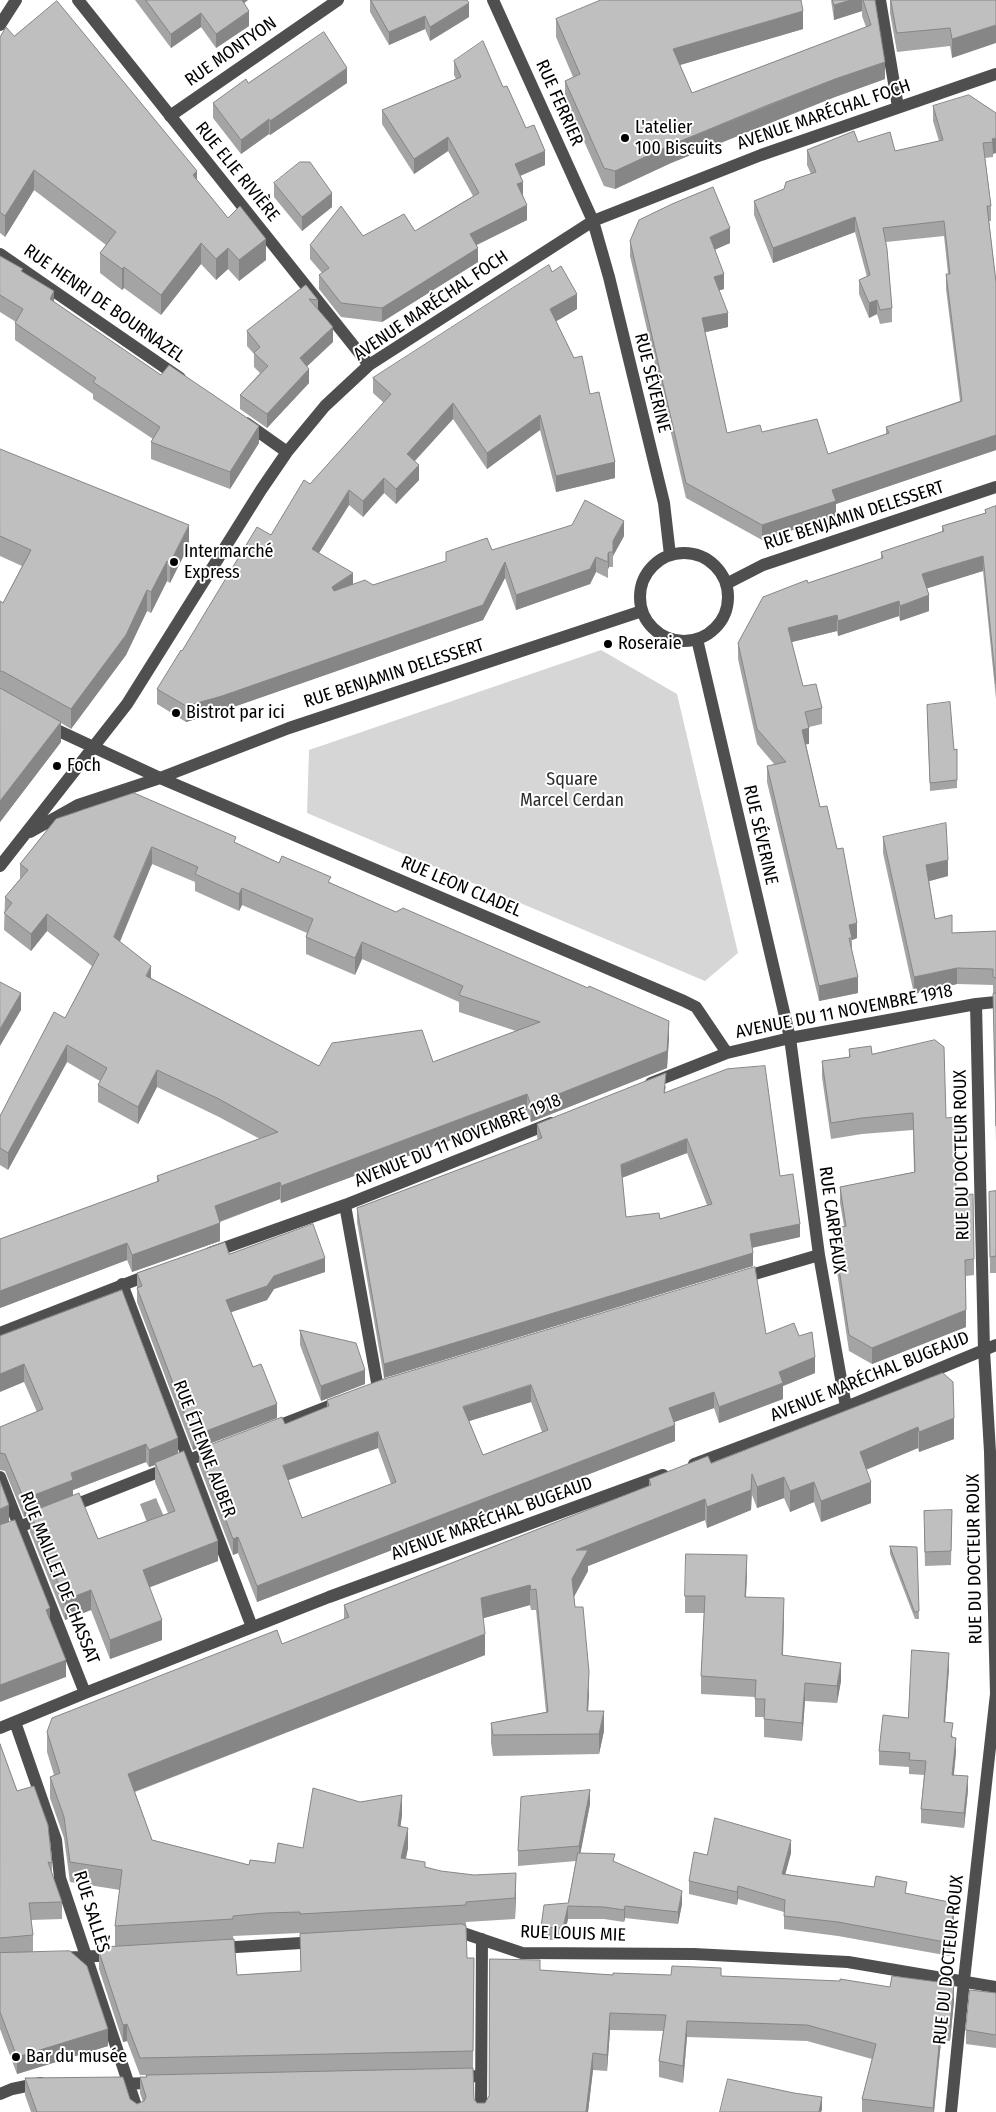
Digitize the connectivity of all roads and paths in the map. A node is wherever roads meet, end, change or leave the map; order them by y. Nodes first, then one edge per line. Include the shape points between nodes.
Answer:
1 (16, 0) edge
2 (78, 0) edge
3 (338, 0) edge
4 (493, 0) edge
5 (880, 0) edge
6 (0, 25) edge
7 (996, 74) edge
8 (898, 108) junction
9 (170, 116) junction
10 (593, 220) junction
11 (0, 254) edge
12 (369, 365) junction
13 (189, 384) edge
14 (238, 418) edge
15 (287, 452) junction
16 (996, 488) edge
17 (670, 555) junction
18 (726, 584) junction
19 (642, 611) junction
20 (698, 639) junction
21 (32, 717) edge
22 (94, 748) junction
23 (160, 778) junction
24 (23, 836) junction
25 (0, 866) edge
26 (996, 1002) edge
27 (976, 1004) junction
28 (790, 1038) junction
29 (727, 1053) junction
30 (638, 1088) edge
31 (565, 1117) edge
32 (345, 1205) junction
33 (819, 1255) junction
34 (197, 1258) edge
35 (160, 1271) edge
36 (725, 1283) edge
37 (122, 1284) junction
38 (0, 1333) edge
39 (990, 1347) edge
40 (378, 1388) edge
41 (351, 1398) edge
42 (846, 1407) junction
43 (261, 1432) edge
44 (225, 1446) edge
45 (993, 1452) edge
46 (189, 1460) junction
47 (0, 1477) edge
48 (19, 1527) junction
49 (0, 1535) edge
50 (252, 1627) junction
51 (85, 1693) junction
52 (15, 1722) junction
53 (0, 1728) edge
54 (433, 1935) edge
55 (482, 1939) junction
56 (334, 1941) edge
57 (205, 1949) edge
58 (126, 1954) edge
59 (86, 1956) junction
60 (48, 1959) edge
61 (964, 1980) junction
62 (996, 1986) edge
63 (480, 2076) junction
64 (441, 2077) edge
65 (52, 2083) edge
66 (168, 2083) edge
67 (100, 2084) edge
68 (129, 2084) junction
69 (0, 2094) edge
70 (138, 2112) edge
71 (481, 2112) edge
72 (951, 2112) edge

1 - 6 street
2 - 9 street, RUE ELIE RIVIÈRE
3 - 9 street, RUE MONTYON
4 - 10 street, RUE FERRIER
5 - 8 street
7 - 8 street, AVENUE MARÉCHAL FOCH
8 - 10 street, AVENUE MARÉCHAL FOCH via 761,155
9 - 12 street, RUE ELIE RIVIÈRE
10 - 12 street, AVENUE MARÉCHAL FOCH
10 - 17 street, RUE SÉVERINE via 664,503
11 - 13 street, RUE HENRI DE BOURNAZEL
12 - 15 street, AVENUE MARÉCHAL FOCH via 325,406
14 - 15 street
15 - 22 street, AVENUE MARÉCHAL FOCH via 126,704
16 - 18 street, RUE BENJAMIN DELESSERT via 762,564
17 - 18 street via 698,555 720,571
17 - 19 street via 648,571 640,597
18 - 20 street via 726,610 720,623
19 - 20 street via 658,633 670,639
19 - 23 street, RUE BENJAMIN DELESSERT via 289,728
20 - 28 street, RUE SÉVERINE
21 - 22 street, RUE LEON CLADEL
22 - 23 street, RUE LEON CLADEL
22 - 24 street, AVENUE MARÉCHAL FOCH
23 - 24 street, AVENUE MARÉCHAL FOCH via 78,805
23 - 29 street, RUE LEON CLADEL via 684,1001 696,1007
24 - 25 street, AVENUE MARÉCHAL FOCH
26 - 27 street, AVENUE DU 11 NOVEMBRE 1918
27 - 28 street, AVENUE DU 11 NOVEMBRE 1918
27 - 39 street, RUE DU DOCTEUR ROUX
28 - 29 street, AVENUE DU 11 NOVEMBRE 1918
28 - 33 street, RUE CARPEAUX
29 - 30 street, AVENUE DU 11 NOVEMBRE 1918
31 - 32 street, AVENUE DU 11 NOVEMBRE 1918
32 - 34 street, AVENUE DU 11 NOVEMBRE 1918
32 - 40 street
33 - 36 street
33 - 42 street, RUE CARPEAUX
35 - 37 street
37 - 38 street
37 - 46 street, RUE ÉTIENNE AUBER
39 - 42 street, AVENUE MARÉCHAL BUGEAUD
39 - 45 street, RUE DU DOCTEUR ROUX
41 - 43 street
42 - 50 street, AVENUE MARÉCHAL BUGEAUD
44 - 46 street
45 - 61 street, RUE DU DOCTEUR ROUX via 996,1694
46 - 48 street
46 - 50 street, RUE ÉTIENNE AUBER
47 - 48 street, RUE MAILLET DE CHASSAT
48 - 49 street
48 - 51 street, RUE MAILLET DE CHASSAT
50 - 51 street, AVENUE MARÉCHAL BUGEAUD
51 - 52 street, AVENUE MARÉCHAL BUGEAUD
52 - 53 street, AVENUE MARÉCHAL BUGEAUD
52 - 59 street, RUE SALLÈS via 56,1840 60,1878
54 - 55 street, RUE LOUIS MIE via 463,1933
55 - 61 street, RUE LOUIS MIE via 522,1953 694,1954 848,1962
55 - 63 street
56 - 57 street
58 - 59 street
59 - 60 street
59 - 68 street, RUE SALLÈS
61 - 62 street, RUE LOUIS MIE
61 - 72 street, RUE DU DOCTEUR ROUX
63 - 64 street
63 - 71 street
65 - 69 street via 33,2083
66 - 68 street
67 - 68 street
68 - 70 street, RUE SALLÈS

